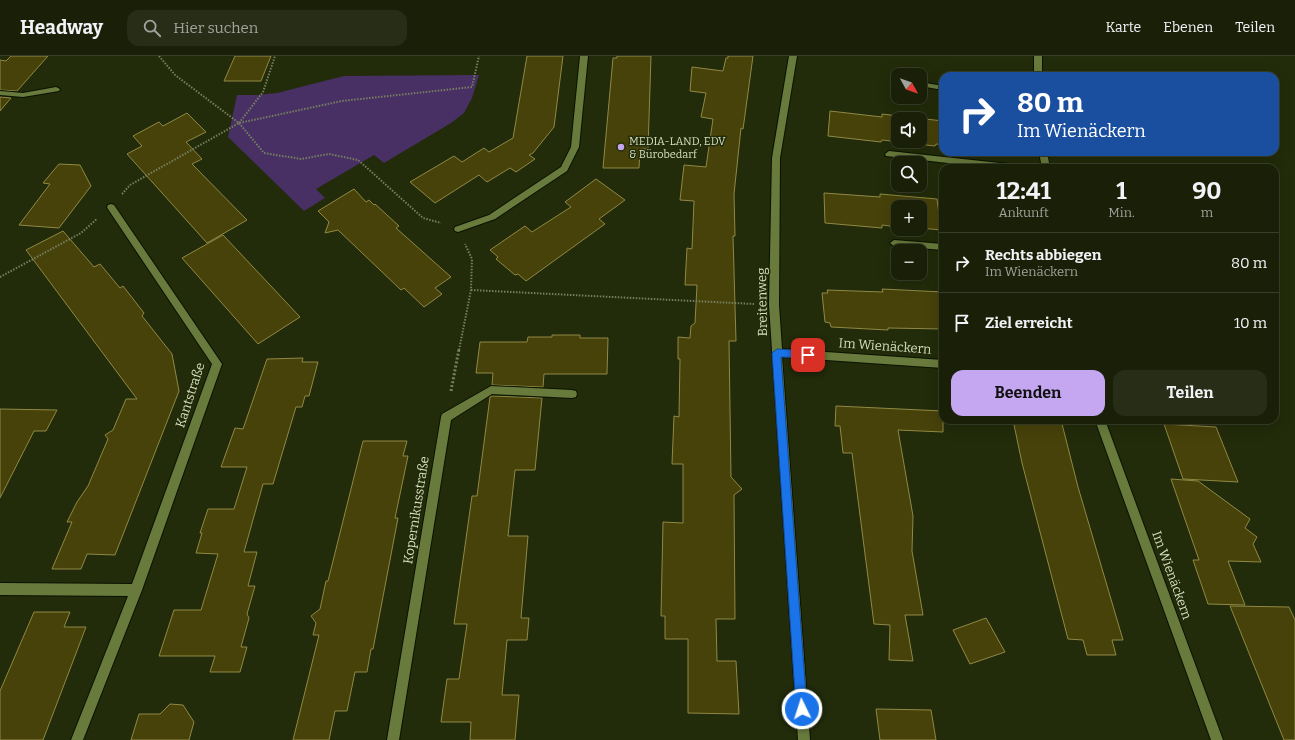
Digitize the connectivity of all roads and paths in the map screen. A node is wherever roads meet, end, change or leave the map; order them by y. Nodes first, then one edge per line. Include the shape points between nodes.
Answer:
1 (159, 56) edge
2 (275, 56) edge
3 (479, 56) edge
4 (584, 56) edge
5 (794, 56) edge
6 (1038, 56) edge
7 (1038, 72) edge
8 (927, 85) edge
9 (939, 87) edge
10 (56, 90) dead end
11 (0, 93) edge
12 (239, 123) junction
13 (889, 154) dead end
14 (981, 164) edge
15 (111, 207) junction
16 (458, 229) junction
17 (894, 243) dead end
18 (939, 247) edge
19 (0, 277) edge
20 (471, 290) junction
21 (774, 305) junction
22 (777, 353) junction
23 (939, 364) edge
24 (572, 394) dead end
25 (446, 417) junction
26 (1101, 424) edge
27 (0, 589) edge
28 (136, 590) junction
29 (77, 740) edge
30 (393, 740) edge
31 (804, 740) edge
32 (1217, 740) edge

1 - 12 path via 175,75
2 - 12 path via 263,92
3 - 12 path via 472,87 342,101
4 - 16 street via 575,147 564,169 492,217
5 - 21 street, Breitenweg via 776,158
6 - 7 street
8 - 9 street
10 - 11 street via 23,95
12 - 15 path via 130,185
12 - 16 path via 264,153 301,159 329,154 358,160 423,218
13 - 14 street
15 - 19 path via 81,234
15 - 28 street, Kantstraße via 217,364
16 - 20 path via 472,259
17 - 18 street
20 - 21 path
20 - 25 path
21 - 22 street, Breitenweg
22 - 23 street, Im Wienäckern
22 - 31 street, Breitenweg
24 - 25 street via 491,390
25 - 30 street, Kopernikusstraße
26 - 32 street, Im Wienäckern
27 - 28 street
28 - 29 street, Kantstraße

